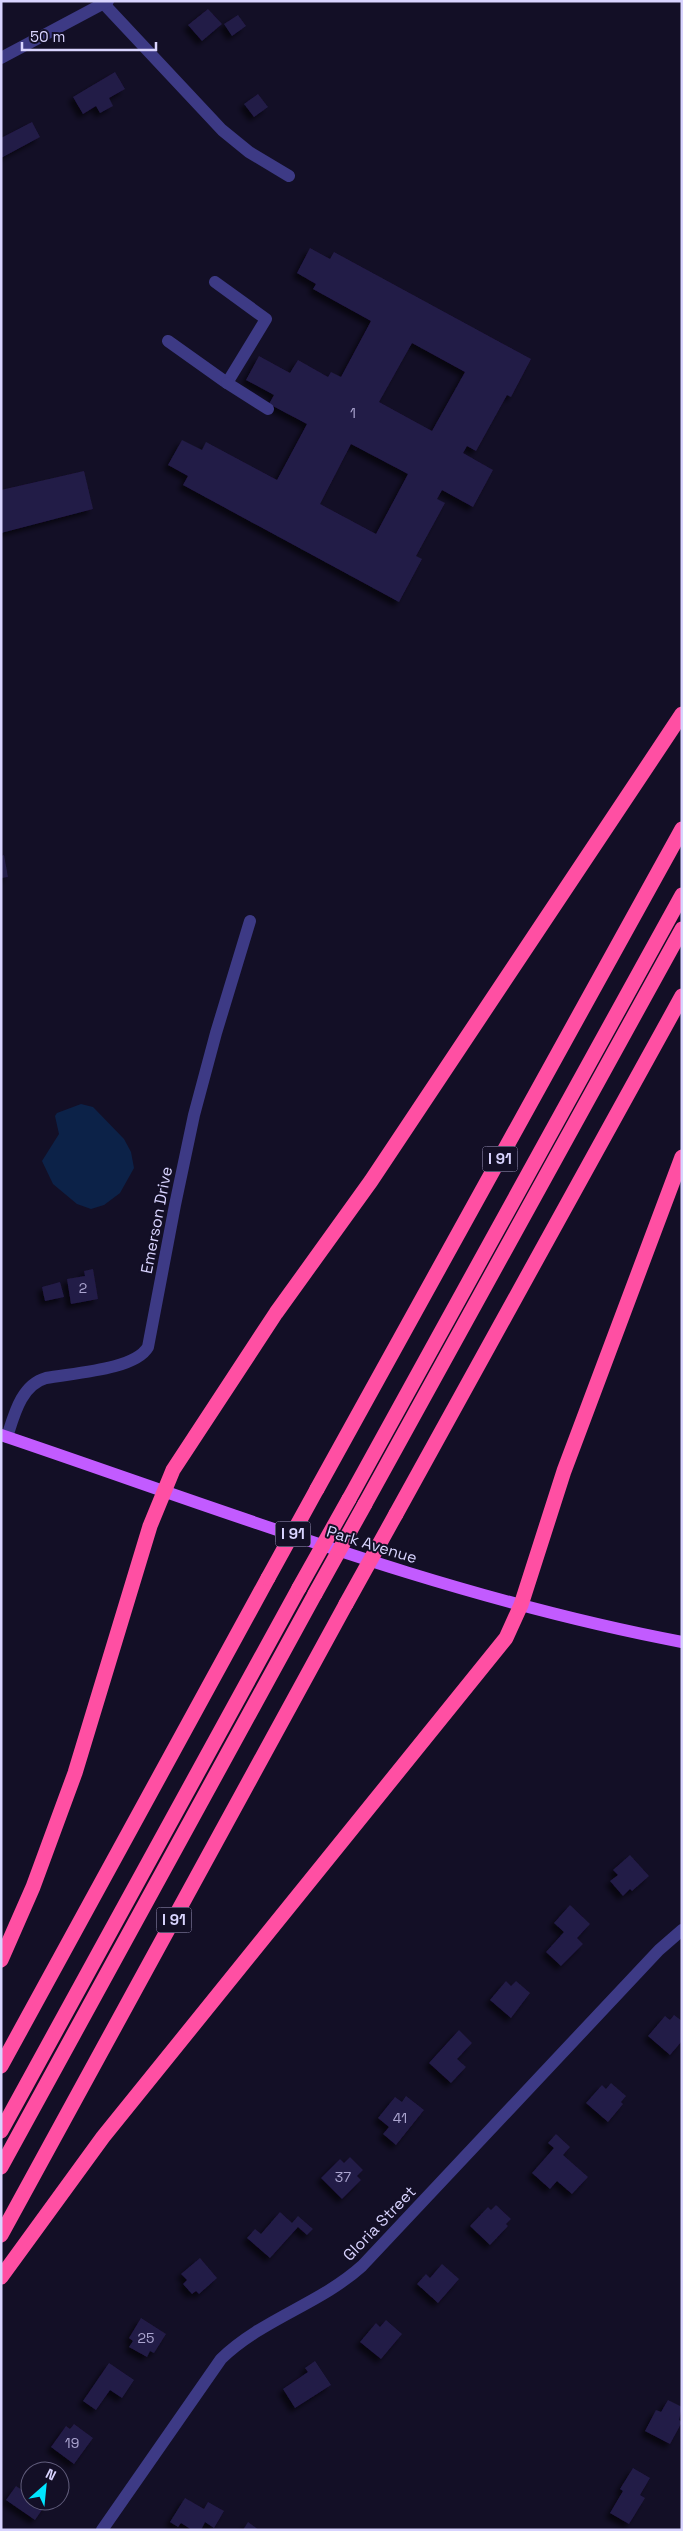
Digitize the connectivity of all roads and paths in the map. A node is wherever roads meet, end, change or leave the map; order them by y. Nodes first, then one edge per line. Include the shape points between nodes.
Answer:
1 (106, 2) edge
2 (1, 58) edge
3 (289, 176) dead end
4 (215, 282) dead end
5 (168, 341) dead end
6 (227, 383) junction
7 (268, 409) dead end
8 (682, 714) edge
9 (682, 829) edge
10 (682, 895) edge
11 (250, 921) dead end
12 (682, 929) edge
13 (682, 996) edge
14 (682, 1157) edge
15 (4, 1436) edge
16 (163, 1490) junction
17 (521, 1605) junction
18 (682, 1642) edge
19 (682, 1930) edge
20 (1, 1960) edge
21 (1, 2066) edge
22 (1, 2131) edge
23 (1, 2167) edge
24 (1, 2235) edge
25 (1, 2278) edge
26 (102, 2530) edge

1 - 2 street
1 - 3 street via 222,130 249,152
4 - 6 street via 266,318
5 - 6 street
6 - 7 street
8 - 16 highway via 371,1181 276,1313 183,1453
9 - 21 highway, I 91, bridge
10 - 22 highway, bridge
11 - 15 street, Emerson Drive via 194,1115 148,1347 141,1357 128,1362 34,1382 19,1403
12 - 23 highway, bridge
13 - 24 highway, I 91, bridge
14 - 17 highway via 554,1500
15 - 16 main road, Park Avenue
16 - 17 main road, Park Avenue via 362,1558
16 - 20 highway via 75,1774 33,1887
17 - 18 main road, Park Avenue
17 - 25 highway via 501,1644 102,2137
19 - 26 street, Gloria Street via 659,1950 362,2266 323,2296 236,2344 221,2359

